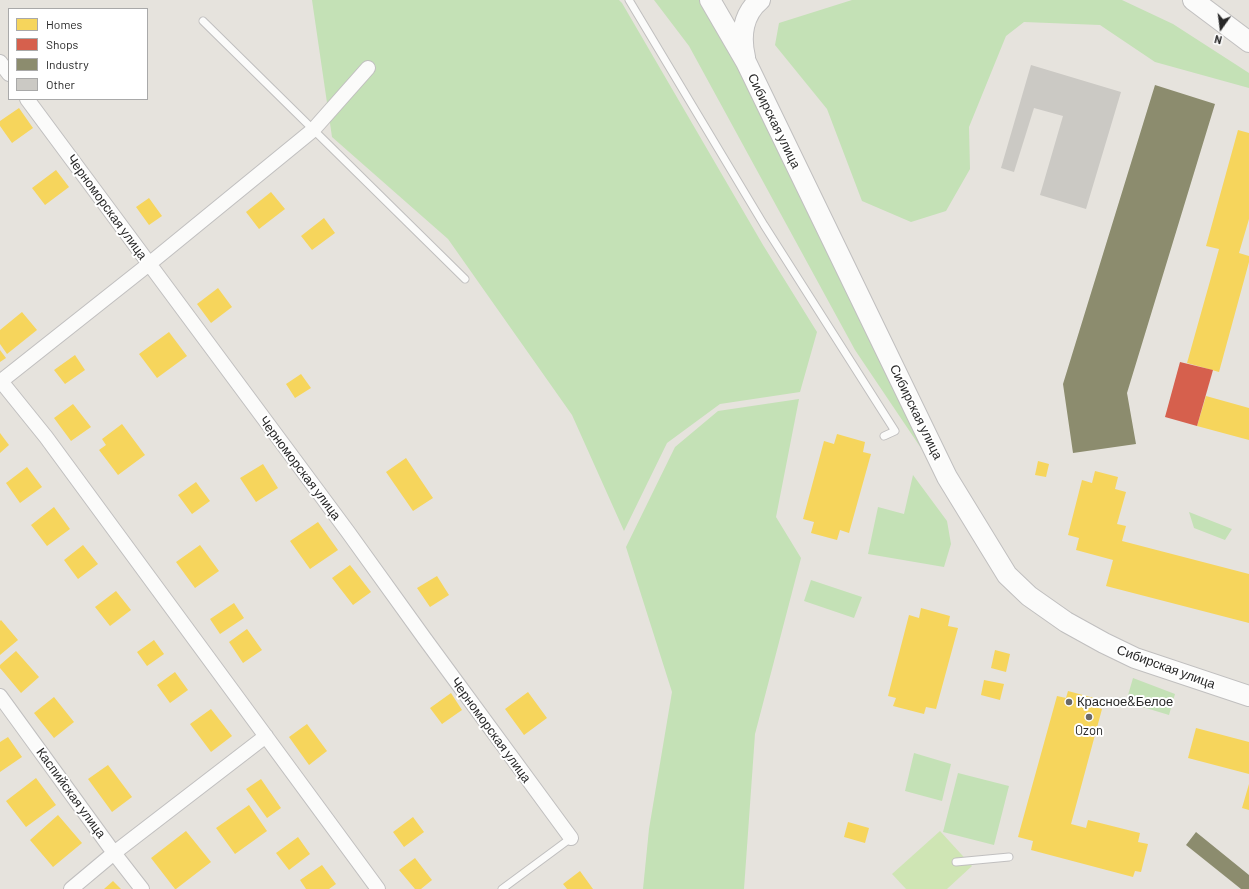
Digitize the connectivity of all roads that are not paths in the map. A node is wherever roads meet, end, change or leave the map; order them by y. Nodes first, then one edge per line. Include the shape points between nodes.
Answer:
1 (629, 0) edge
2 (710, 0) edge
3 (760, 0) edge
4 (1194, 2) edge
5 (203, 21) dead end
6 (1249, 42) edge
7 (0, 62) edge
8 (746, 62) junction
9 (368, 68) dead end
10 (8, 73) edge
11 (28, 100) edge
12 (313, 130) junction
13 (149, 264) junction
14 (464, 280) dead end
15 (0, 381) edge
16 (884, 436) dead end
17 (0, 696) edge
18 (1249, 696) edge
19 (266, 736) junction
20 (571, 838) joint
21 (114, 853) junction
22 (1009, 857) dead end
23 (956, 862) dead end
24 (71, 889) edge
25 (142, 889) edge
26 (378, 889) edge
27 (502, 889) edge

1 - 16 lane via 764,225 895,431
2 - 8 main road, Сибирская улица
3 - 8 main road via 748,14 744,24 743,48
4 - 6 main road
5 - 12 lane
7 - 10 street
8 - 18 main road, Сибирская улица via 948,477 1007,575 1029,596 1060,618 1104,643 1135,658
9 - 12 street
11 - 13 street, Черноморская улица
12 - 13 street
12 - 14 lane
13 - 15 street
13 - 20 street, Черноморская улица
15 - 19 street via 46,437
17 - 21 street, Каспийская улица
19 - 21 street
19 - 26 street
20 - 27 lane
21 - 24 street
21 - 25 street, Каспийская улица
22 - 23 lane

